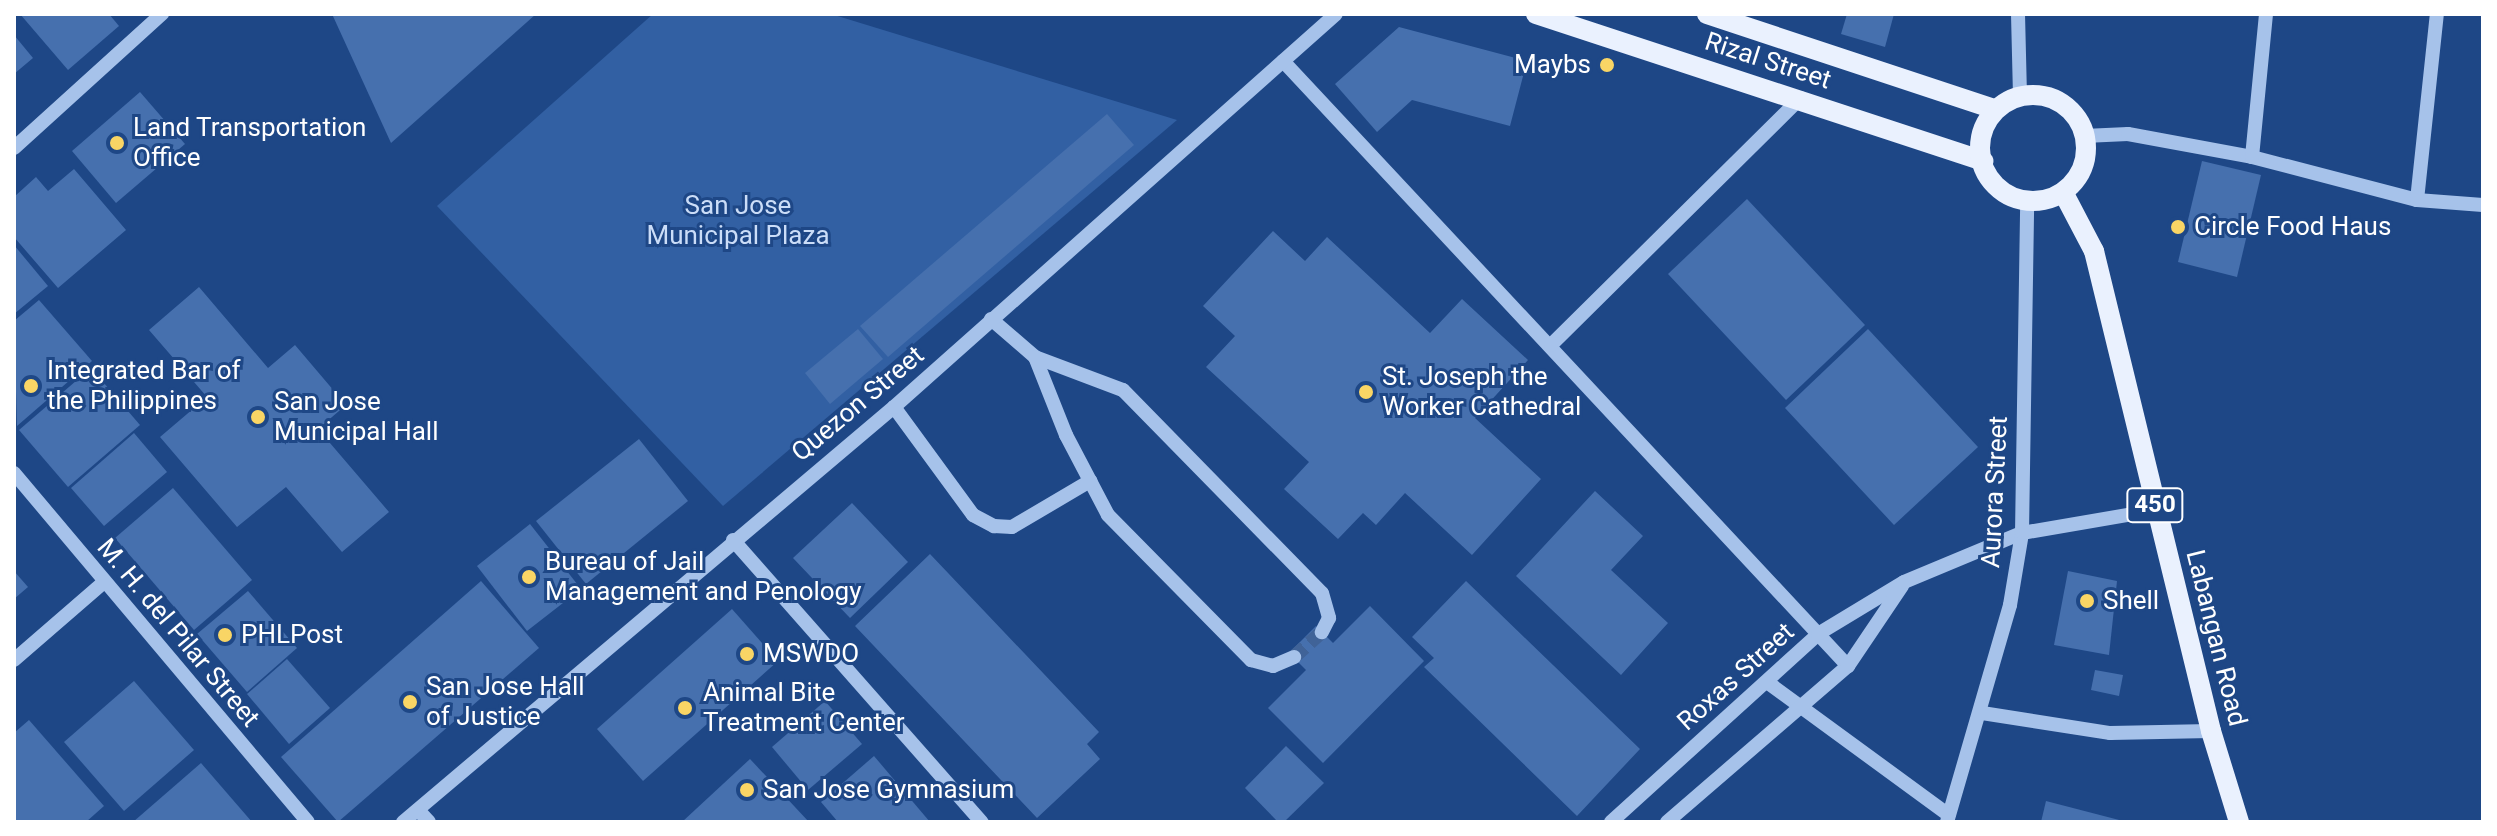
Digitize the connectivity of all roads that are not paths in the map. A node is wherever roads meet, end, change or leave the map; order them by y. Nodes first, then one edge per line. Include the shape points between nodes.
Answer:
1 (162, 14) edge
2 (1336, 14) edge
3 (1536, 14) edge
4 (1707, 14) edge
5 (2018, 14) edge
6 (2266, 14) edge
7 (2437, 14) edge
8 (1283, 61) junction
9 (2020, 94) junction
10 (1801, 98) junction
11 (1992, 108) junction
12 (2084, 136) junction
13 (14, 148) edge
14 (2252, 157) junction
15 (1983, 161) junction
16 (2063, 192) junction
17 (2417, 200) junction
18 (2027, 203) junction
19 (2483, 205) edge
20 (991, 319) junction
21 (1551, 345) junction
22 (1035, 357) junction
23 (894, 407) junction
24 (14, 473) edge
25 (1090, 481) junction
26 (2157, 510) junction
27 (2022, 533) junction
28 (733, 540) junction
29 (1904, 582) junction
30 (103, 583) junction
31 (1322, 632) dead end
32 (1818, 634) junction
33 (1294, 657) tunnel mouth
34 (14, 660) edge
35 (1848, 666) junction
36 (1767, 682) junction
37 (1802, 708) junction
38 (1982, 713) junction
39 (2211, 731) junction
40 (418, 810) junction
41 (1948, 818) edge
42 (308, 822) edge
43 (403, 822) edge
44 (429, 822) edge
45 (982, 822) edge
46 (1611, 822) edge
47 (1667, 822) edge
48 (2239, 822) edge

1 - 13 street
2 - 8 street, Quezon Street
3 - 10 main road, Rizal Street
4 - 11 main road, Rizal Street
5 - 9 street
6 - 14 street
7 - 17 street
8 - 20 street, Quezon Street
8 - 21 street
9 - 11 main road
9 - 12 main road via 2060,102 2078,120
10 - 15 main road, Rizal Street
10 - 21 street
11 - 15 main road via 1982,133
12 - 14 street via 2128,134
12 - 16 main road via 2082,167
14 - 17 street
15 - 18 main road via 1992,186
16 - 18 main road
16 - 26 main road, Labangan Road / 450 via 2094,251
17 - 19 street
18 - 27 street, Aurora Street
20 - 22 street
20 - 23 street, Quezon Street
21 - 32 street
22 - 25 street
22 - 31 street via 1123,390 1322,593 1329,618
23 - 25 street via 973,515 994,526 1012,527
23 - 28 street, Quezon Street
24 - 30 street, M. H. del Pilar Street
25 - 33 street via 1108,515 1251,660 1273,666
26 - 27 street, Roxas Street
26 - 39 main road, Labangan Road / 450
27 - 29 street, Roxas Street
27 - 38 street, Aurora Street
28 - 40 street, Quezon Street
28 - 45 street
29 - 32 street, Roxas Street
29 - 35 street
30 - 34 street
30 - 42 street, M. H. del Pilar Street
32 - 35 street
32 - 36 street, Roxas Street
35 - 37 street
36 - 37 street
36 - 46 street, Roxas Street
37 - 41 street
37 - 47 street
38 - 39 street via 2110,733
38 - 41 street, Aurora Street
39 - 48 main road, Labangan Road / 450
40 - 43 street, Quezon Street
40 - 44 street

